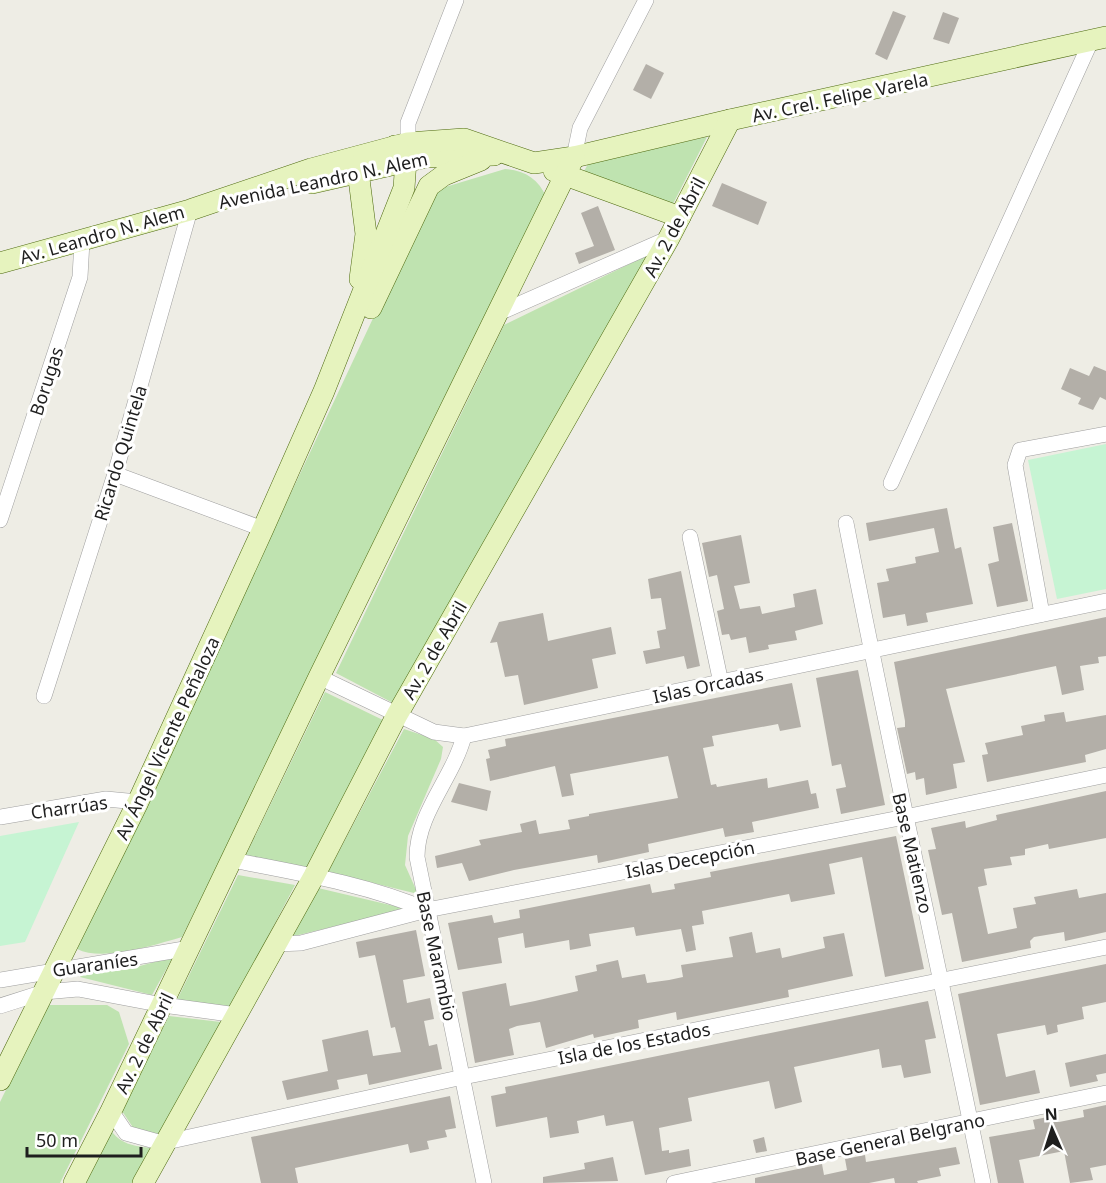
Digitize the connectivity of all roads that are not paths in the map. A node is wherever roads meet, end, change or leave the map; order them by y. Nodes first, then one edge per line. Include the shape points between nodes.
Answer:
1 (456, 0) edge
2 (646, 0) edge
3 (1099, 39) edge
4 (730, 120) junction
5 (398, 149) junction
6 (503, 156) junction
7 (570, 167) junction
8 (358, 171) junction
9 (196, 208) junction
10 (680, 217) junction
11 (669, 238) junction
12 (82, 241) junction
13 (0, 263) edge
14 (499, 313) junction
15 (333, 369) junction
16 (324, 391) junction
17 (1106, 434) edge
18 (115, 474) junction
19 (891, 483) dead end
20 (0, 520) edge
21 (846, 524) dead end
22 (263, 529) junction
23 (690, 537) dead end
24 (1106, 601) edge
25 (1042, 614) junction
26 (871, 651) junction
27 (320, 677) junction
28 (721, 683) junction
29 (44, 696) dead end
30 (397, 715) junction
31 (464, 736) junction
32 (1106, 775) edge
33 (138, 801) junction
34 (0, 817) edge
35 (905, 817) junction
36 (232, 860) junction
37 (314, 876) junction
38 (428, 910) junction
39 (276, 944) junction
40 (1106, 947) edge
41 (189, 948) junction
42 (57, 968) junction
43 (0, 980) edge
44 (942, 980) junction
45 (44, 992) junction
46 (163, 1005) junction
47 (0, 1006) edge
48 (237, 1015) junction
49 (463, 1077) junction
50 (0, 1080) edge
51 (1106, 1093) edge
52 (111, 1111) junction
53 (970, 1122) junction
54 (162, 1143) junction
55 (74, 1183) edge
56 (142, 1183) edge
57 (484, 1183) edge
58 (674, 1183) edge
59 (983, 1183) edge

1 - 5 street
2 - 7 street via 580,128
3 - 4 main road, Av. Crel. Felipe Varela
3 - 19 street
4 - 7 main road, Av. Crel. Felipe Varela
4 - 10 main road, Av. 2 de Abril
5 - 6 main road, Avenida Leandro N. Alem
5 - 8 main road via 362,160
5 - 9 main road, Avenida Leandro N. Alem via 260,185
5 - 15 main road via 404,188
6 - 7 main road, Avenida Leandro N. Alem
6 - 15 main road via 444,175 429,186 362,326 347,354
7 - 10 main road
7 - 14 main road, Av. 2 de Abril
8 - 9 main road, Avenida Leandro N. Alem
8 - 16 main road via 366,234 362,273
9 - 12 main road, Av. Leandro N. Alem
9 - 18 street, Ricardo Quintela
10 - 11 main road, Av. 2 de Abril
11 - 14 street
11 - 30 main road, Av. 2 de Abril
12 - 13 main road, Av. Leandro N. Alem
12 - 20 street, Borugas via 80,277
14 - 27 main road, Av. 2 de Abril
15 - 16 main road
16 - 22 main road, Av Ángel Vicente Peñaloza
17 - 25 street via 1020,450 1015,476
18 - 22 street
18 - 29 street, Ricardo Quintela
21 - 26 street, Base Matienzo
22 - 33 main road, Av Ángel Vicente Peñaloza
23 - 28 street
24 - 25 street, Islas Orcadas
25 - 26 street, Islas Orcadas
26 - 28 street, Islas Orcadas
26 - 35 street, Base Matienzo
27 - 30 street, Islas Orcadas
27 - 36 main road, Av. 2 de Abril
28 - 31 street, Islas Orcadas
30 - 31 street, Islas Orcadas via 434,732
30 - 37 main road, Av. 2 de Abril
31 - 38 street, Base Marambio via 417,843
32 - 35 street, Islas Decepción
33 - 34 street, Charrúas via 106,799
33 - 42 main road, Av Ángel Vicente Peñaloza
35 - 38 street, Islas Decepción
35 - 44 street, Base Matienzo
36 - 37 street
36 - 41 main road, Av. 2 de Abril
37 - 38 street via 405,900
37 - 39 main road, Av. 2 de Abril
38 - 39 street, Islas Decepción via 301,943
38 - 49 street, Base Marambio
39 - 48 main road, Av. 2 de Abril
40 - 44 street, Isla de los Estados
41 - 42 street, Guaraníes
41 - 46 main road, Av. 2 de Abril
42 - 43 street, Guaraníes
42 - 45 main road, Av Ángel Vicente Peñaloza
44 - 49 street, Isla de los Estados
44 - 53 street, Base Matienzo
45 - 46 street, Guaraníes via 78,989
45 - 47 street, Guaraníes
45 - 50 main road, Av Ángel Vicente Peñaloza
46 - 48 street, Guaraníes
46 - 52 main road, Av. 2 de Abril
48 - 54 main road, Av. 2 de Abril
49 - 54 street, Isla de los Estados
49 - 57 street, Base Marambio
51 - 53 street, Base General Belgrano
52 - 54 street via 126,1133
52 - 55 main road, Av. 2 de Abril
53 - 58 street, Base General Belgrano
53 - 59 street, Base Matienzo
54 - 56 main road, Av. 2 de Abril

